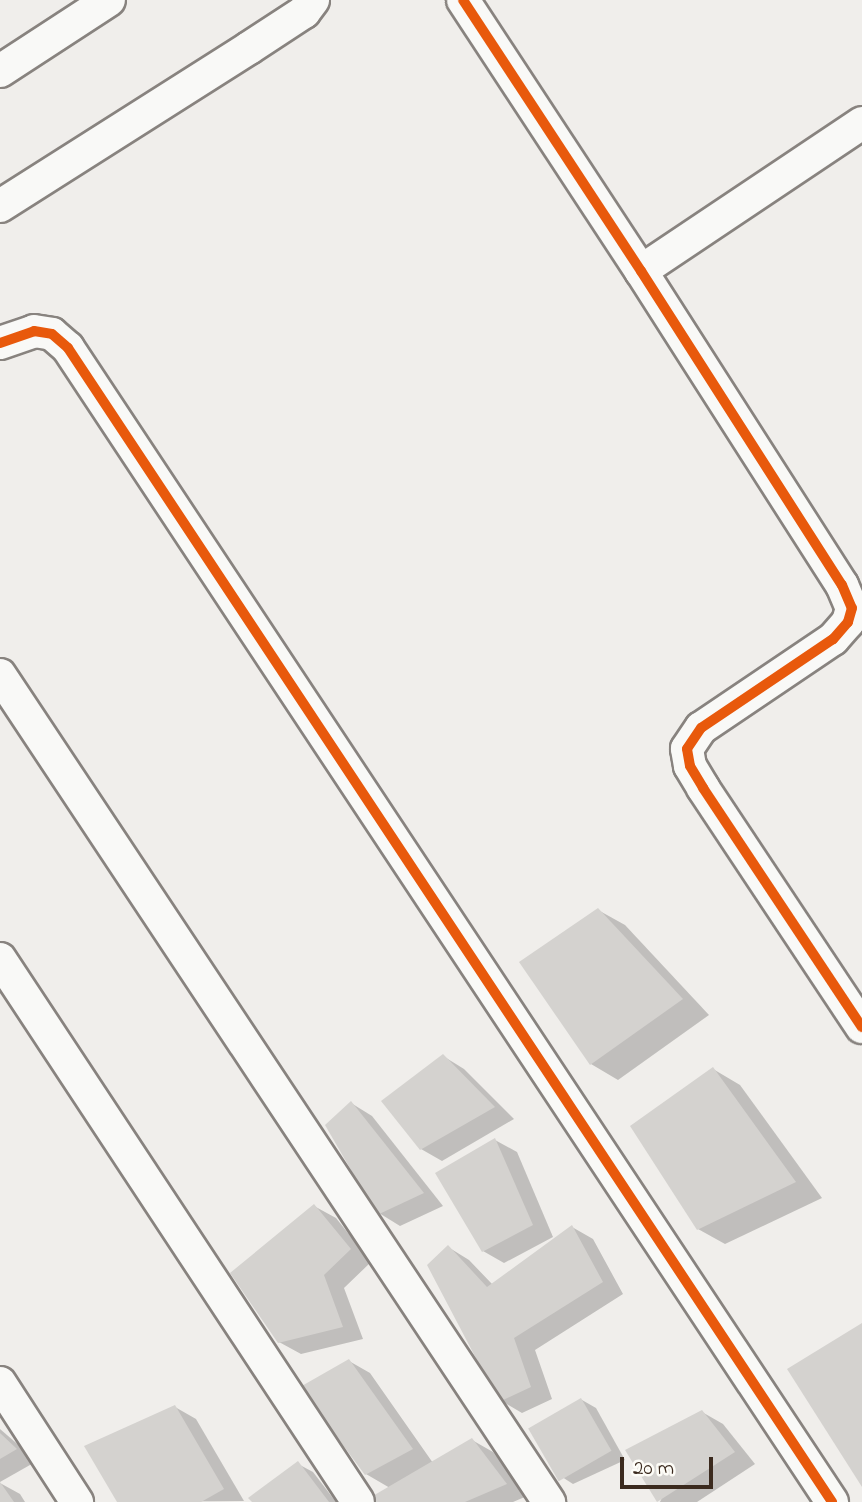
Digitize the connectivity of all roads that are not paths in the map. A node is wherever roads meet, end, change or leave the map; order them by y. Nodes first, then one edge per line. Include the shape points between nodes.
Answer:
1 (110, 0) edge
2 (313, 0) edge
3 (463, 0) edge
4 (0, 71) edge
5 (862, 123) edge
6 (0, 206) edge
7 (641, 271) junction
8 (0, 343) edge
9 (0, 675) edge
10 (0, 959) edge
11 (862, 1027) edge
12 (0, 1384) edge
13 (77, 1502) edge
14 (358, 1502) edge
15 (549, 1502) edge
16 (832, 1502) edge

1 - 4 street
2 - 6 street via 304,12
3 - 7 street
5 - 7 street
7 - 11 street via 842,585 852,608 848,622 833,639 701,728 687,749 690,766 703,788
8 - 16 street via 34,331 52,334 68,348
9 - 15 street
10 - 14 street
12 - 13 street

